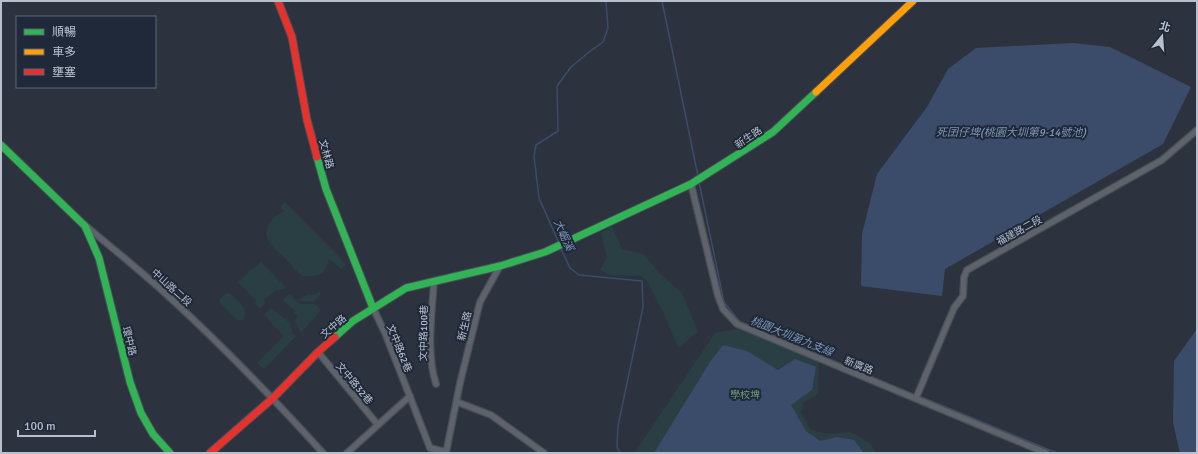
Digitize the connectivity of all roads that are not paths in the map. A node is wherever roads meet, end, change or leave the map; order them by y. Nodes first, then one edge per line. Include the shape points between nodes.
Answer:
1 (278, 1) edge
2 (913, 1) edge
3 (1197, 130) edge
4 (1, 145) edge
5 (691, 184) junction
6 (86, 226) junction
7 (500, 266) junction
8 (434, 281) junction
9 (373, 308) junction
10 (318, 352) junction
11 (436, 384) dead end
12 (410, 396) junction
13 (273, 398) junction
14 (916, 398) junction
15 (457, 402) junction
16 (378, 425) junction
17 (1038, 451) edge
18 (446, 452) edge
19 (170, 453) edge
20 (210, 453) edge
21 (323, 453) edge
22 (347, 453) edge
23 (544, 453) edge
24 (1046, 453) edge

1 - 9 street, 文林路 via 292,37 307,120 326,189
2 - 5 street, 新生路 via 773,132
3 - 14 street, 福建路二段 via 1162,160 966,270 963,296 954,308
4 - 6 street, 中山路二段
5 - 7 street, 新生路 via 544,252
5 - 14 street, 新廣路 via 718,296 723,309 737,324
6 - 13 street, 中山路二段 via 166,294
6 - 19 street, 環中路 via 99,258 130,382 141,413 153,434
7 - 8 street, 文中路
7 - 15 street, 新生路 via 480,302
8 - 9 street, 文中路 via 406,288
8 - 11 street, 文中路100巷 via 431,346 432,371
9 - 10 street, 文中路 via 353,321
9 - 12 street, 文中路62巷
10 - 13 street, 文中路
10 - 16 street, 文中路32巷
12 - 16 street
12 - 18 street, 文中路62巷 via 430,448
13 - 20 street, 文中路
13 - 21 street, 中山路二段
14 - 17 street, 新廣路
15 - 18 street, 新生路
15 - 23 street via 491,415
16 - 22 street
17 - 24 street, 新廣路

